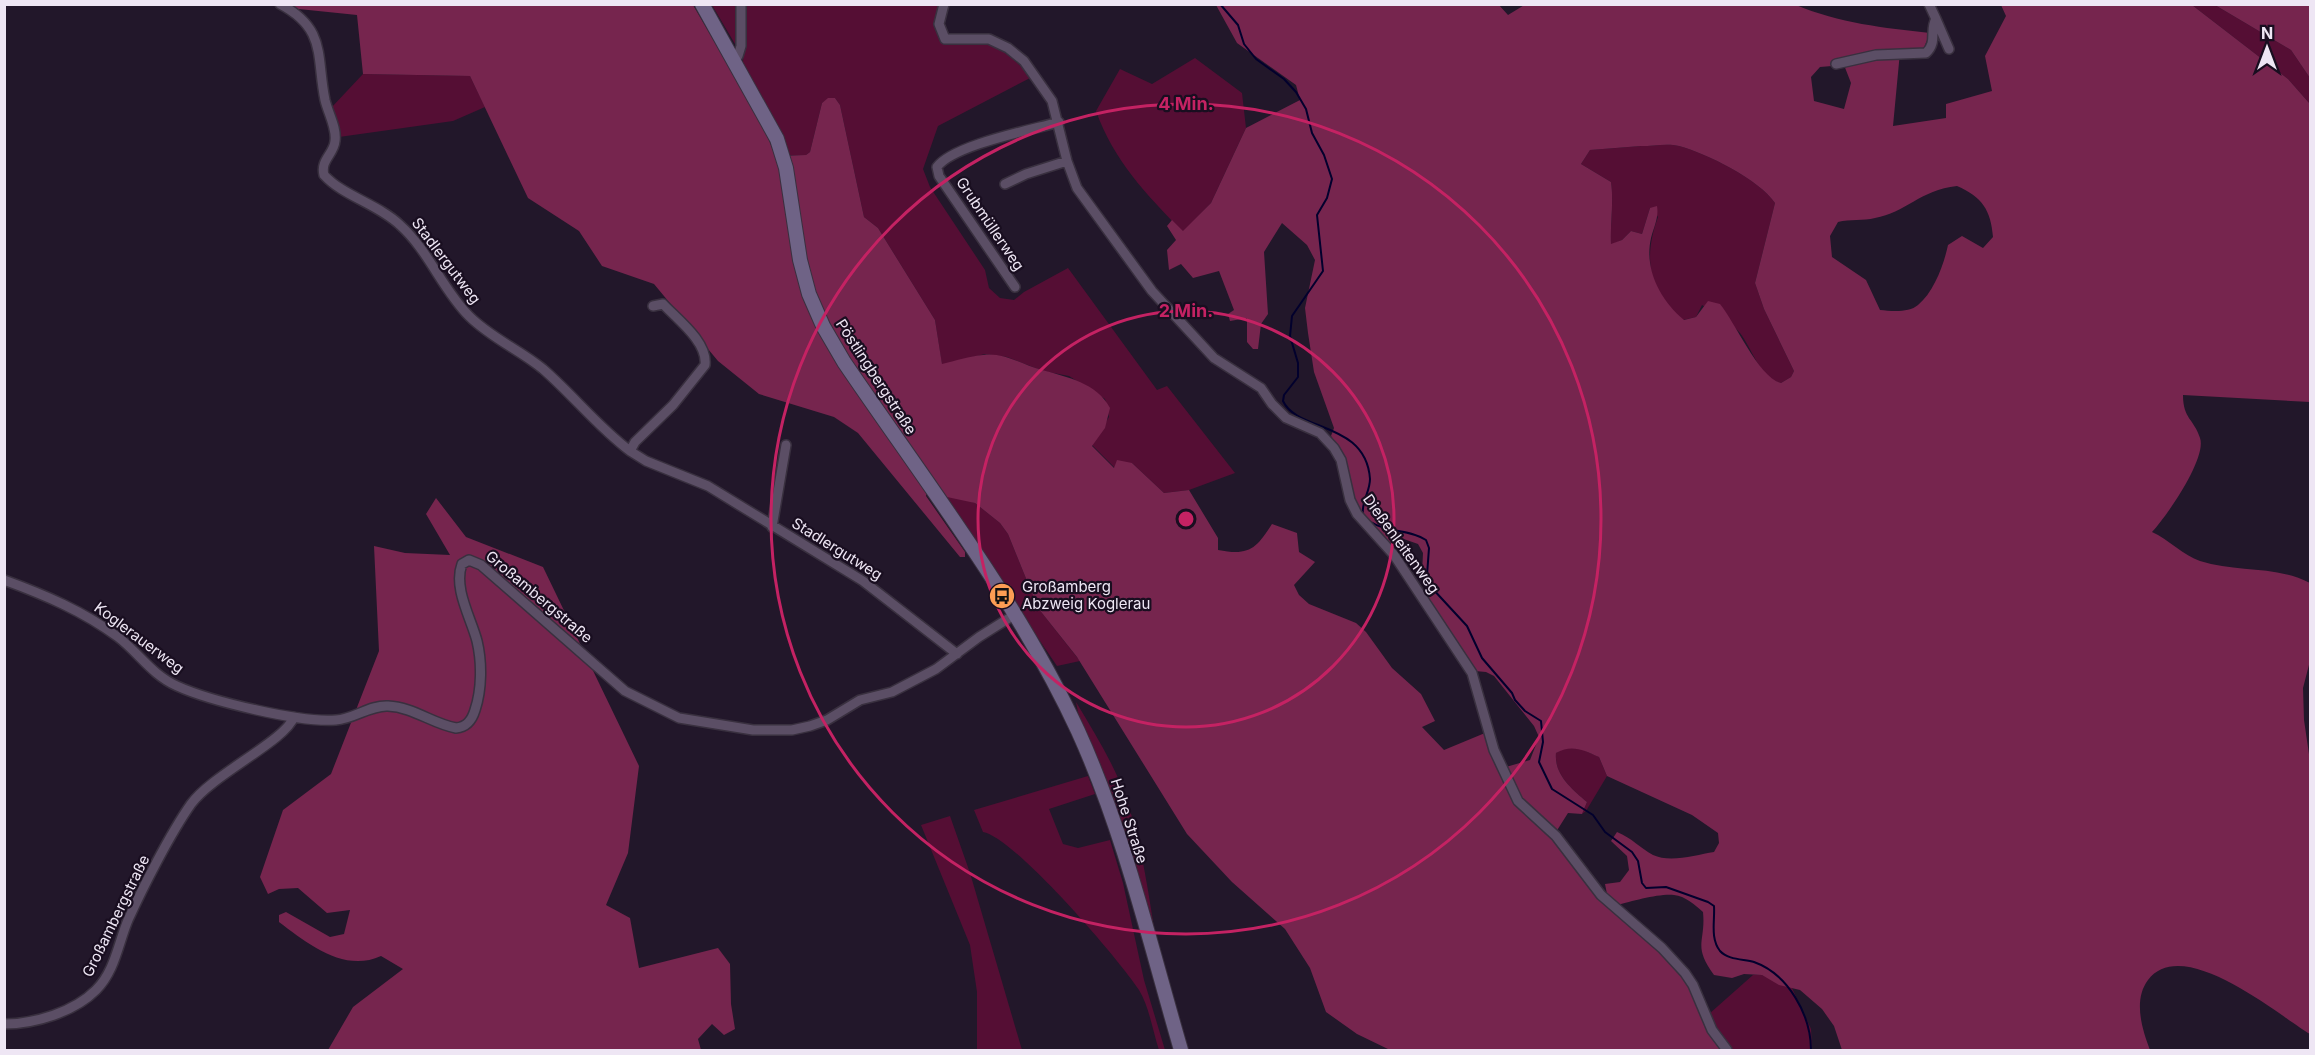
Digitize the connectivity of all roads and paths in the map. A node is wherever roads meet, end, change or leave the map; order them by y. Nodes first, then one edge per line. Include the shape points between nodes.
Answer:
1 (280, 4) edge
2 (702, 4) edge
3 (741, 4) edge
4 (944, 4) edge
5 (1929, 4) edge
6 (1936, 20) junction
7 (1949, 48) dead end
8 (733, 58) junction
9 (1836, 64) dead end
10 (1059, 122) junction
11 (1067, 161) junction
12 (1005, 184) dead end
13 (1015, 287) dead end
14 (653, 306) dead end
15 (786, 445) dead end
16 (630, 451) junction
17 (772, 526) junction
18 (4, 580) edge
19 (1014, 615) junction
20 (957, 654) junction
21 (294, 717) junction
22 (4, 1024) edge
23 (1181, 1050) edge
24 (1726, 1050) edge

1 - 16 street, Stadlergutweg via 305,22 319,50 324,94 335,137 334,147 324,162 324,175 401,225 468,315 540,367
2 - 8 main road, Pöstlingbergstraße
3 - 8 street via 741,46 738,56
4 - 10 street, Dießenleitenweg via 939,20 943,37 986,38 1016,54 1046,90
5 - 6 street
6 - 7 street
6 - 9 street via 1934,43 1926,53 1876,55
8 - 19 main road, Pöstlingbergstraße via 771,125 782,153 804,277 823,326
10 - 11 street, Dießenleitenweg
10 - 13 street, Grubmüllerweg via 974,146 945,159 937,167 939,176
11 - 12 street
11 - 24 street, Dießenleitenweg via 1083,197 1143,280 1185,327 1218,361 1261,388 1283,416 1320,433 1334,448 1357,514 1394,555 1472,673 1494,750 1518,801 1556,836 1601,895 1685,973
14 - 16 street via 663,304 687,329 705,353 705,365
15 - 17 street
16 - 17 street, Stadlergutweg via 708,486
17 - 20 street, Stadlergutweg via 873,588
18 - 21 street, Koglerauerweg via 56,600 95,622 120,638 175,686
19 - 20 street, Großambergstraße
19 - 23 main road, Hohe Straße via 1060,694 1102,787
20 - 21 street, Großambergstraße via 904,686 860,700 810,726 767,731 697,722 667,713 625,691 481,565 469,560 462,564 460,582 477,642 480,677 478,701 466,726 450,727 390,706 339,720
21 - 22 street, Großambergstraße via 286,729 218,777 191,805 135,906 109,972 95,991 79,1003 43,1018

